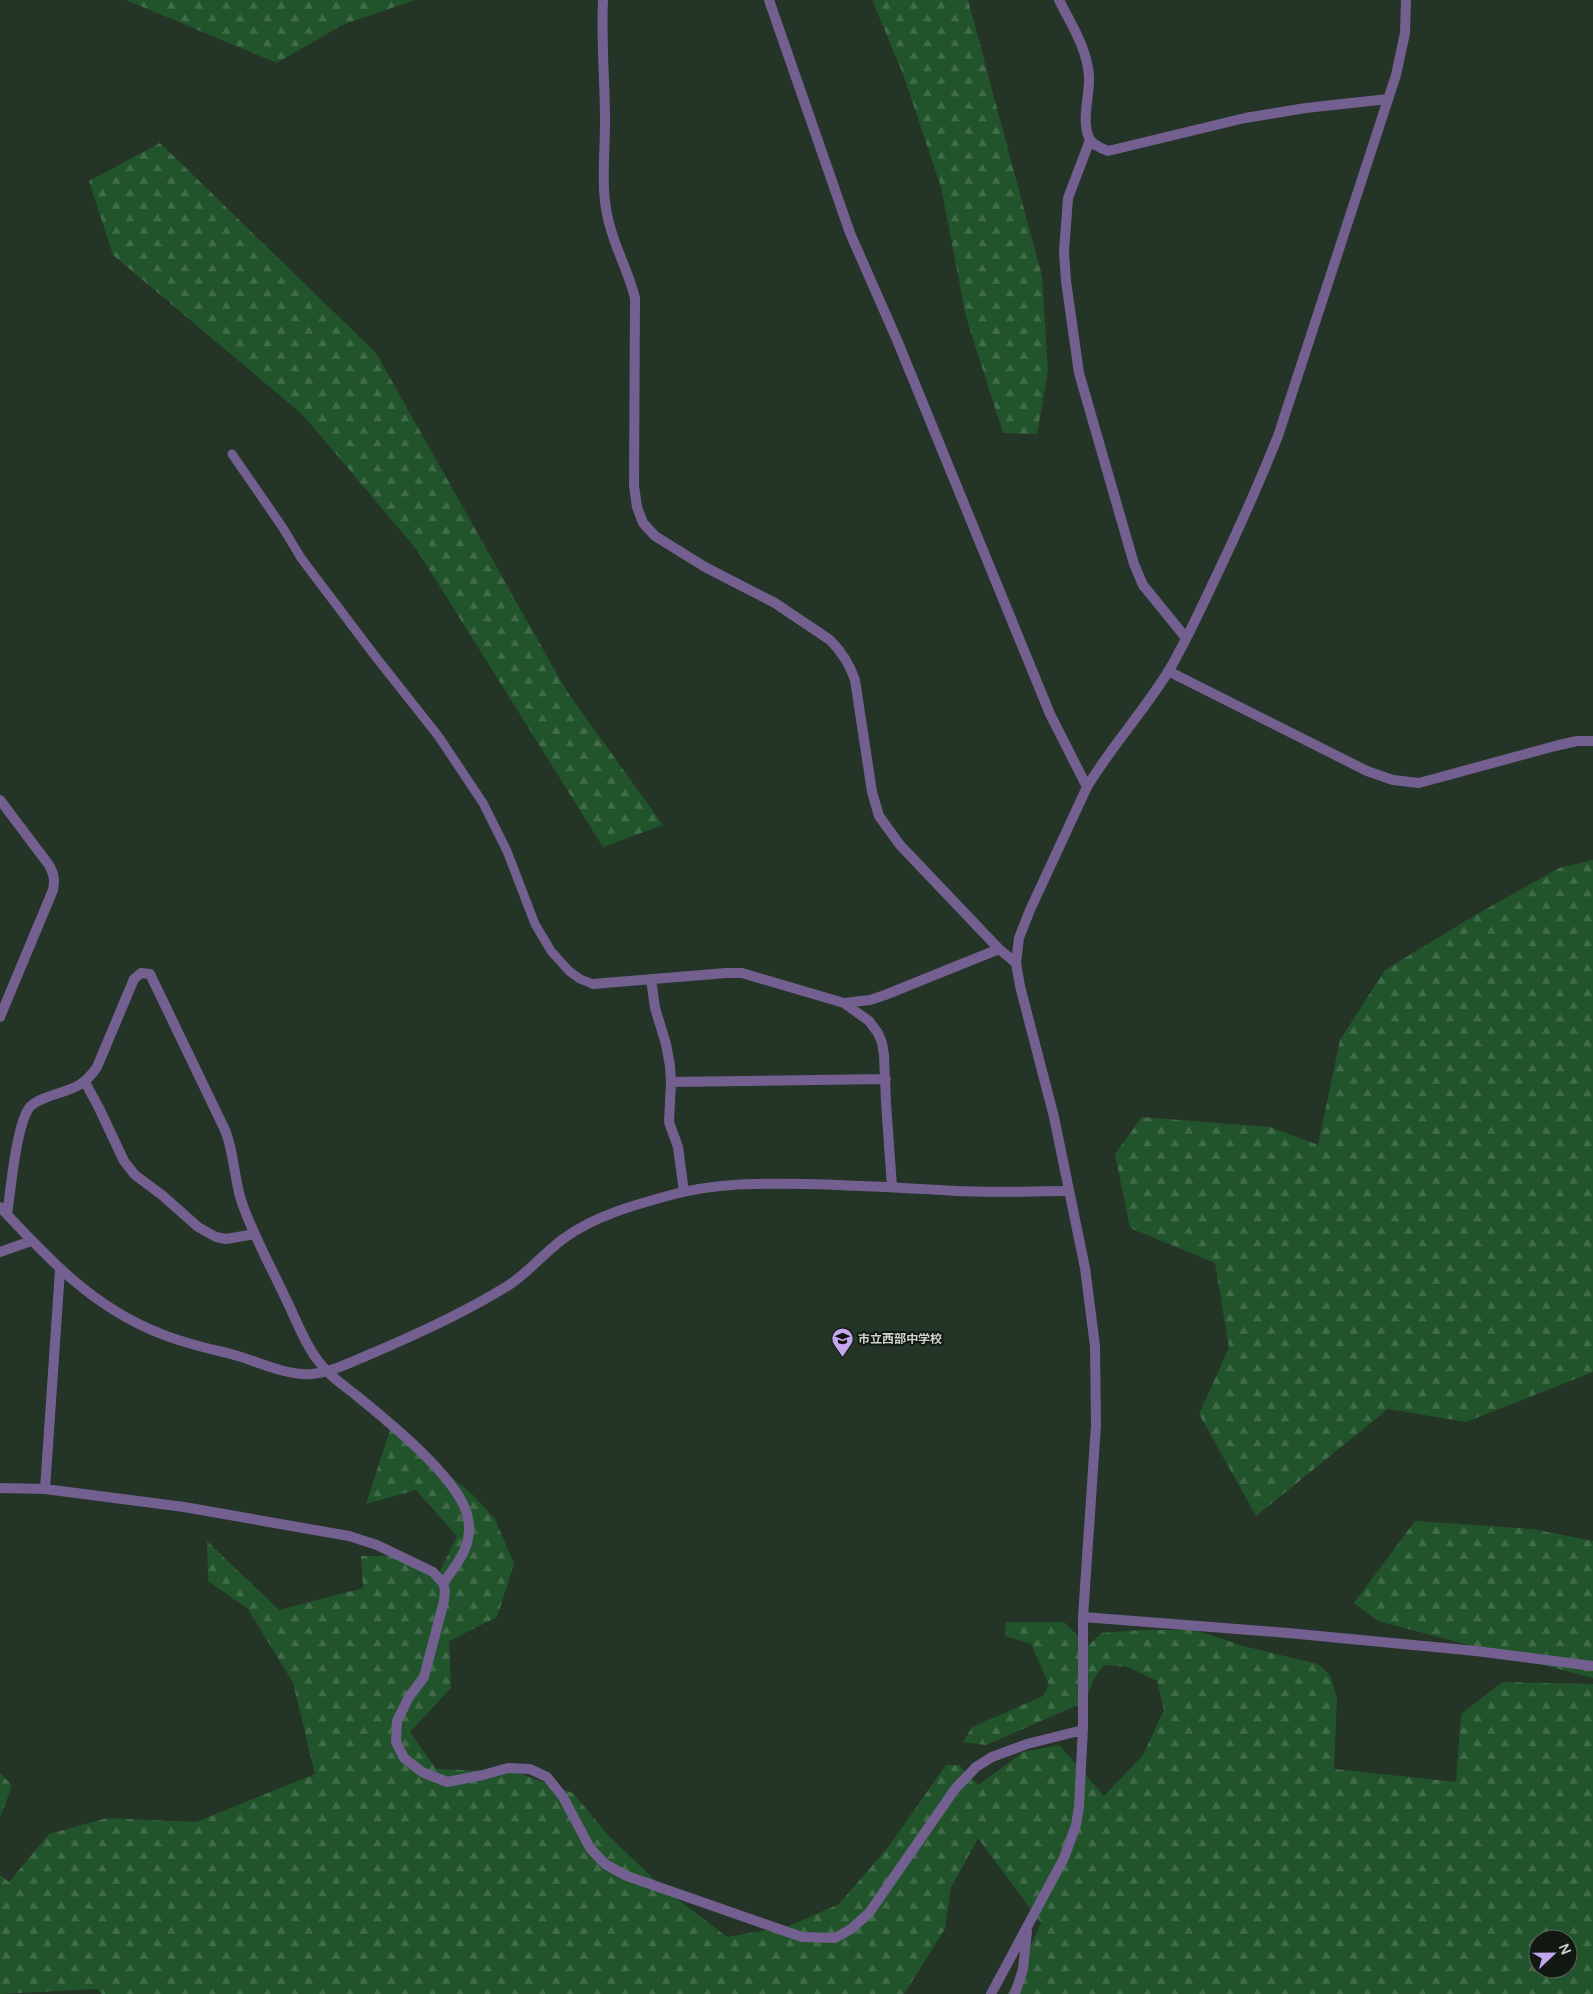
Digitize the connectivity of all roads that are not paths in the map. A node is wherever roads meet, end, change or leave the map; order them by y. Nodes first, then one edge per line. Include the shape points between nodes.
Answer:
1 (603, 0) edge
2 (769, 0) edge
3 (1059, 0) edge
4 (1406, 0) edge
5 (1388, 99) junction
6 (1090, 140) junction
7 (232, 454) dead end
8 (1186, 638) junction
9 (1168, 672) junction
10 (1593, 741) edge
11 (1087, 788) junction
12 (0, 800) edge
13 (1000, 949) junction
14 (1016, 963) junction
15 (651, 979) junction
16 (593, 984) joint
17 (844, 1003) junction
18 (0, 1017) edge
19 (886, 1079) junction
20 (85, 1082) junction
21 (671, 1082) junction
22 (892, 1187) junction
23 (1069, 1191) junction
24 (684, 1192) junction
25 (3, 1211) edge
26 (255, 1234) junction
27 (30, 1241) junction
28 (0, 1252) edge
29 (60, 1270) junction
30 (327, 1372) junction
31 (0, 1488) edge
32 (45, 1489) junction
33 (443, 1583) junction
34 (1083, 1617) junction
35 (1593, 1666) edge
36 (1083, 1730) junction
37 (1028, 1925) junction
38 (991, 1994) edge
39 (1015, 1994) edge

1 - 13 street via 601,38 606,213 635,298 634,486 636,506 643,523 655,536 774,603 837,647 854,680 872,792 879,816 900,845
2 - 11 street via 850,233 1050,714
3 - 6 street via 1086,59 1089,74 1086,127
4 - 5 street via 1402,52
5 - 6 street via 1245,118 1108,151
5 - 8 street via 1278,436 1247,511
6 - 8 street via 1068,198 1064,252 1079,373 1134,564 1143,585
7 - 16 lane via 301,558 440,737 483,803 507,851 535,924 551,951 569,971
8 - 9 street
9 - 10 street via 1367,771 1393,780 1419,783 1577,740
9 - 11 street
11 - 14 street via 1030,910 1019,938
12 - 18 street via 49,865 55,881
13 - 14 street
13 - 17 street via 885,995
14 - 23 street
15 - 16 street
15 - 17 street via 742,973
15 - 21 street
17 - 19 street via 869,1021 878,1033
19 - 21 street
19 - 22 street
20 - 25 street via 29,1107 21,1126
20 - 26 street via 124,1162 135,1176 216,1237 226,1239
20 - 26 street via 97,1067 134,979 141,973 150,974 229,1140 241,1198
21 - 24 street via 669,1122 678,1147
22 - 23 street
22 - 24 street via 756,1183
23 - 34 street via 1085,1268 1097,1372
24 - 30 street via 590,1222 561,1240 512,1284 433,1326
25 - 27 street
26 - 30 street via 310,1348
27 - 28 street
27 - 29 street
29 - 30 street via 94,1298 162,1334 291,1372
29 - 32 street
30 - 33 street via 386,1420 452,1484 462,1500 470,1531 468,1544
31 - 32 street
32 - 33 street via 184,1506 349,1536 416,1563 433,1572
33 - 36 street via 444,1601 424,1677 397,1721 396,1742 404,1758 422,1772 447,1782 508,1768 530,1769 547,1777 590,1848 605,1864 627,1876 802,1937 835,1938 869,1914 955,1789 976,1767 992,1757 1027,1744
34 - 35 street via 1448,1648
34 - 36 street
36 - 37 street via 1076,1825 1064,1858
37 - 38 street
37 - 39 street via 1023,1969

